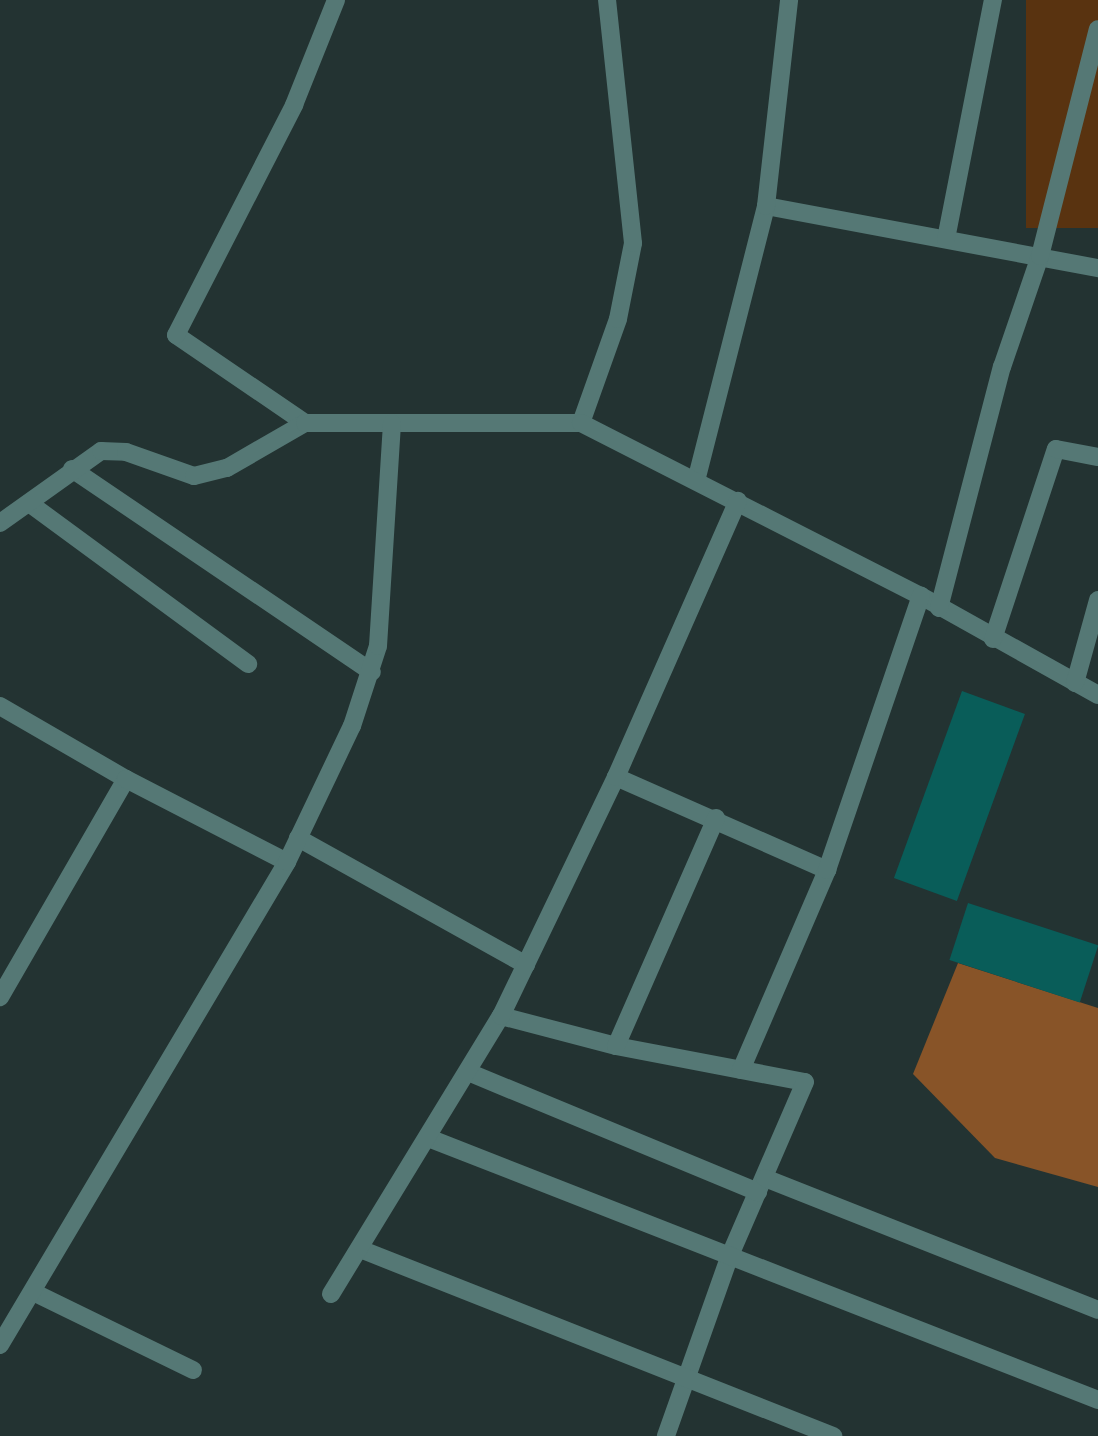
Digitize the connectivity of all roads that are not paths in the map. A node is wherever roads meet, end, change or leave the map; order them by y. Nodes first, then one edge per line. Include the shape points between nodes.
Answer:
1 (336, 0) edge
2 (607, 0) edge
3 (789, 0) edge
4 (993, 0) edge
5 (1098, 29) edge
6 (1091, 94) edge
7 (766, 206) junction
8 (946, 239) junction
9 (1040, 256) junction
10 (1098, 268) edge
11 (305, 423) junction
12 (392, 423) junction
13 (581, 423) junction
14 (1098, 457) edge
15 (72, 469) junction
16 (696, 481) junction
17 (738, 501) junction
18 (29, 503) junction
19 (0, 523) edge
20 (921, 596) junction
21 (1098, 600) edge
22 (939, 608) junction
23 (993, 639) junction
24 (248, 664) dead end
25 (372, 672) junction
26 (1075, 683) junction
27 (1098, 695) edge
28 (0, 706) edge
29 (616, 777) junction
30 (125, 779) junction
31 (716, 818) junction
32 (298, 838) junction
33 (287, 862) junction
34 (827, 870) junction
35 (526, 965) junction
36 (0, 997) edge
37 (501, 1016) junction
38 (616, 1046) junction
39 (741, 1070) junction
40 (468, 1072) junction
41 (431, 1139) junction
42 (762, 1185) junction
43 (360, 1249) junction
44 (730, 1255) junction
45 (33, 1292) junction
46 (331, 1294) dead end
47 (1098, 1310) edge
48 (0, 1346) edge
49 (193, 1370) dead end
50 (685, 1382) junction
51 (1098, 1400) edge
52 (666, 1436) edge
53 (833, 1436) edge

1 - 11 street via 294,105 176,335
2 - 13 street via 633,243 618,320
3 - 7 street
4 - 8 street
5 - 6 street
6 - 9 street
7 - 8 street
7 - 16 street
8 - 9 street
9 - 10 street
9 - 22 street via 1002,367
11 - 12 street
11 - 15 street via 211,474 177,474 112,449
12 - 13 street
12 - 25 street via 381,619
13 - 16 street
14 - 23 street via 1056,449
15 - 18 street
15 - 25 street
16 - 17 street
17 - 20 street
17 - 29 street
18 - 19 street
18 - 24 street
20 - 22 street
20 - 34 street
21 - 26 street
22 - 23 street
23 - 26 street
25 - 32 street
26 - 27 street
28 - 30 street
29 - 31 street
29 - 35 street
30 - 33 street
30 - 36 street
31 - 34 street
31 - 38 street
32 - 33 street
32 - 35 street
33 - 45 street
34 - 39 street
35 - 37 street
37 - 38 street
37 - 40 street
38 - 39 street
39 - 42 street via 805,1082
40 - 41 street
40 - 42 street
41 - 43 street
41 - 44 street
42 - 44 street
42 - 47 street
43 - 46 street
43 - 50 street
44 - 50 street
44 - 51 street
45 - 48 street
45 - 49 street
50 - 52 street
50 - 53 street

